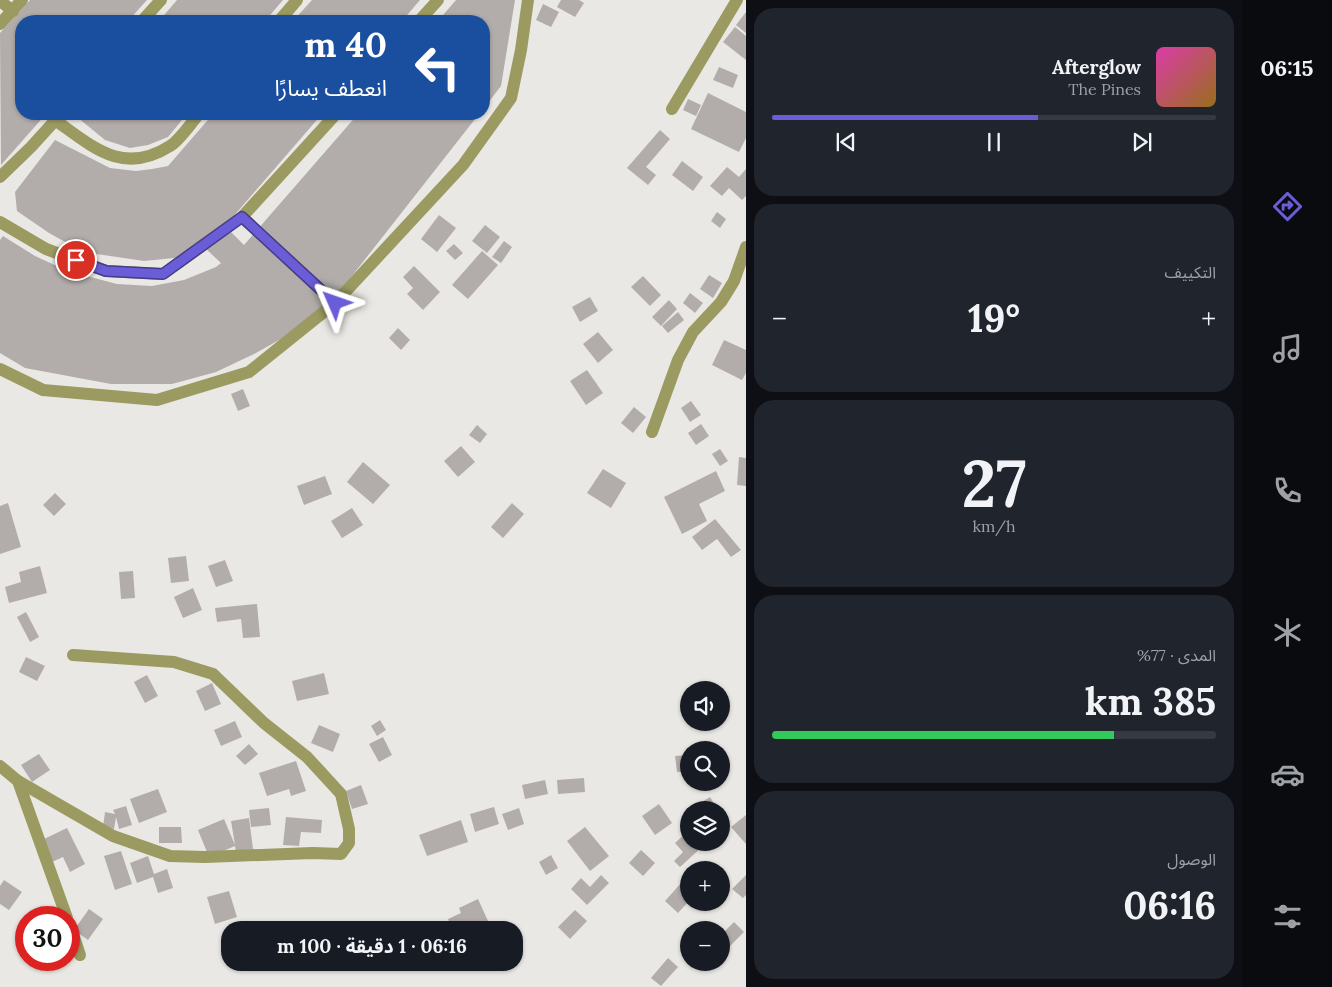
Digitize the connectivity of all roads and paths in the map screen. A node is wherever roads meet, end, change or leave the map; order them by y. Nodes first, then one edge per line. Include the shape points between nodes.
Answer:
1 (22, 0) edge
2 (161, 0) edge
3 (297, 0) edge
4 (438, 0) edge
5 (528, 0) edge
6 (738, 0) edge
7 (0, 1) edge
8 (12, 10) junction
9 (147, 15) edge
10 (284, 15) edge
11 (424, 15) edge
12 (0, 24) edge
13 (672, 109) dead end
14 (55, 120) edge
15 (62, 120) edge
16 (194, 120) edge
17 (331, 120) edge
18 (0, 177) edge
19 (242, 217) junction
20 (0, 222) edge
21 (746, 247) edge
22 (335, 303) junction
23 (0, 369) edge
24 (652, 432) dead end
25 (73, 655) dead end
26 (0, 766) edge
27 (18, 781) junction
28 (63, 906) edge

1 - 8 street
2 - 9 street
3 - 10 street
4 - 11 street
5 - 22 street via 510,98 463,165
6 - 13 street
7 - 8 street
8 - 12 street
14 - 18 street
15 - 16 street via 97,150 120,158 142,158 172,145
17 - 19 street
19 - 20 street via 163,274 106,271 46,249
19 - 22 street
21 - 24 street via 734,281 721,302 693,332 678,360
22 - 23 street via 250,372 157,400 43,390
25 - 27 street via 174,662 212,674 307,757 341,794 349,843 341,854 170,856 113,836
26 - 27 street
27 - 28 street

